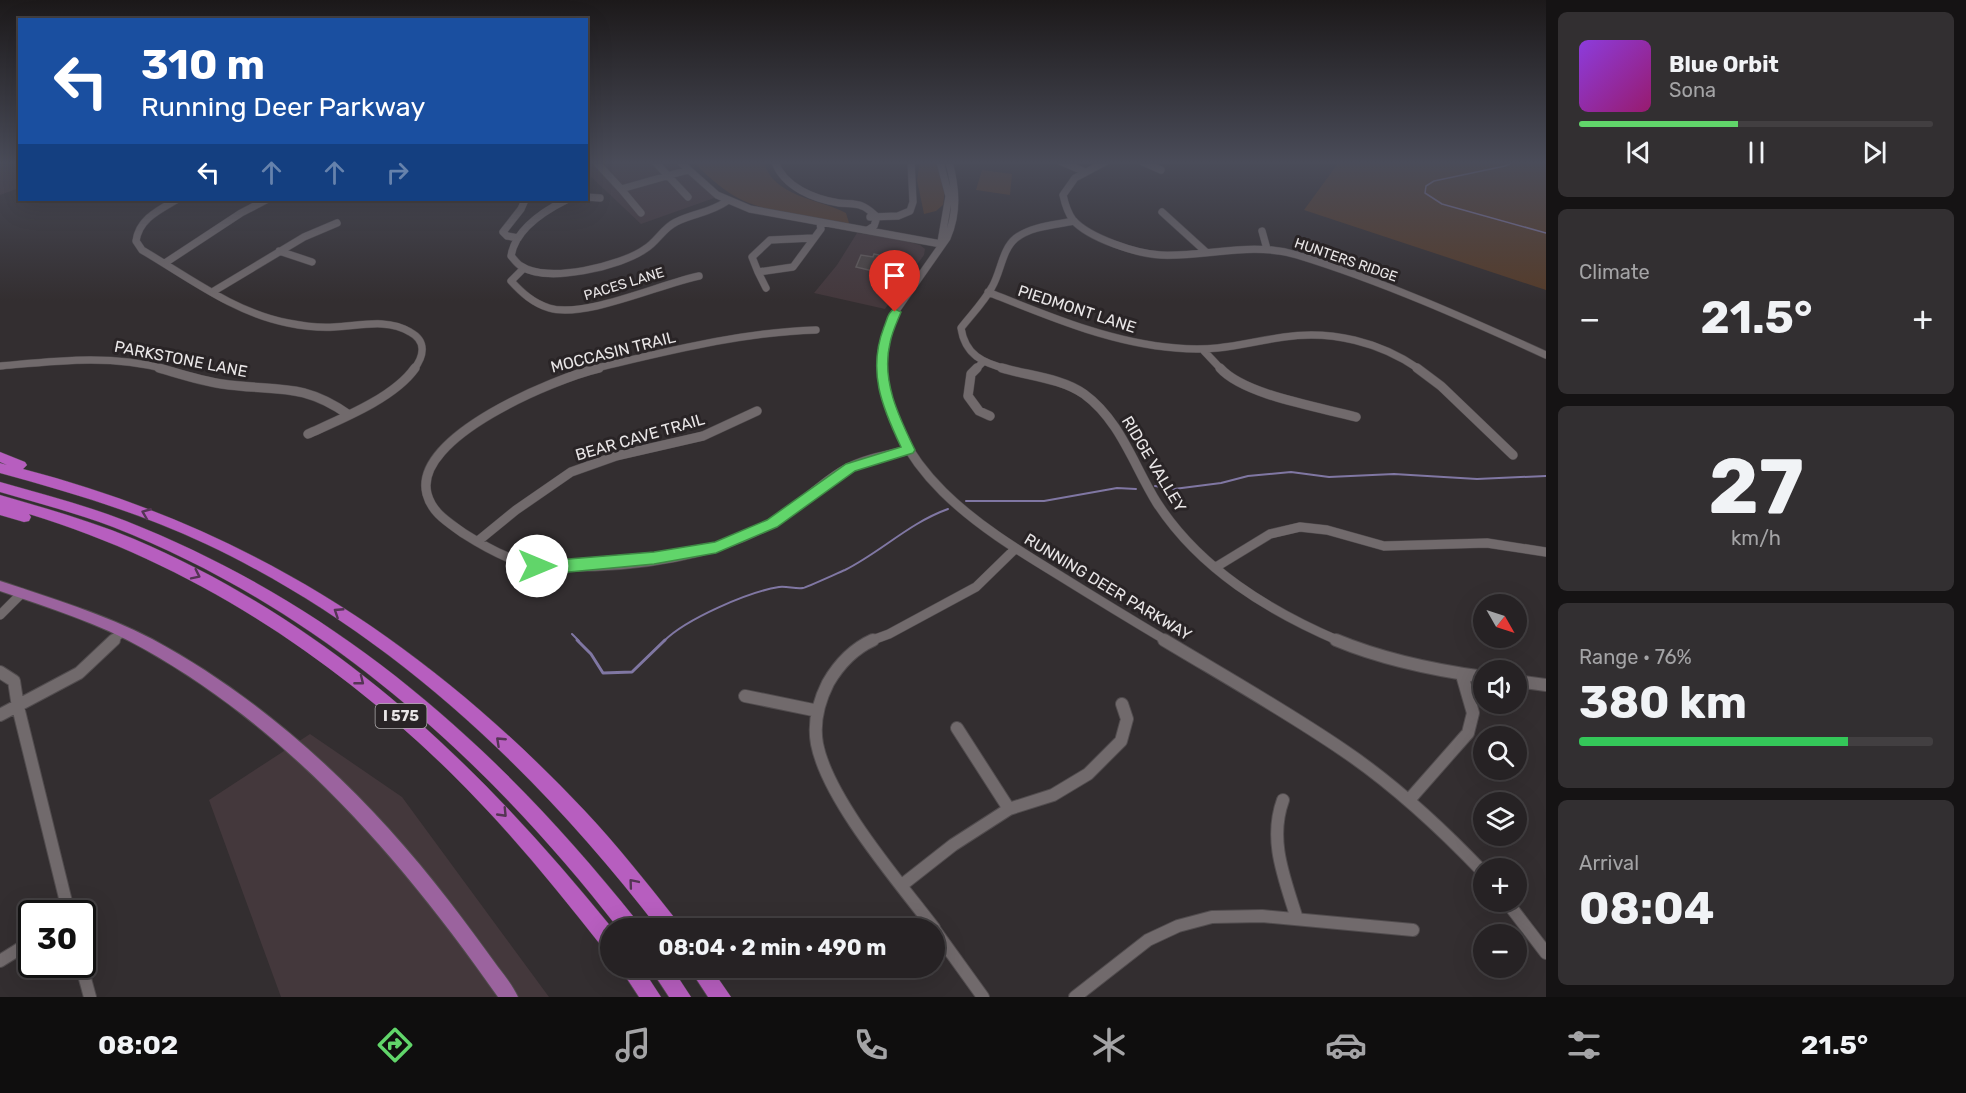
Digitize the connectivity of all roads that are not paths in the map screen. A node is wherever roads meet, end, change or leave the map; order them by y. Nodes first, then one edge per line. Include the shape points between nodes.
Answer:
1 (164, 209) edge
2 (250, 209) edge
3 (522, 209) edge
4 (551, 209) edge
5 (637, 209) edge
6 (713, 209) edge
7 (749, 209) edge
8 (861, 209) edge
9 (911, 209) edge
10 (947, 209) edge
11 (956, 209) edge
12 (1066, 209) edge
13 (1162, 212) dead end
14 (641, 213) dead end
15 (873, 217) junction
16 (1074, 221) junction
17 (337, 223) dead end
18 (820, 224) junction
19 (868, 230) junction
20 (1262, 231) dead end
21 (518, 238) junction
22 (813, 238) junction
23 (941, 244) junction
24 (1268, 249) junction
25 (279, 250) junction
26 (1206, 252) junction
27 (312, 262) dead end
28 (165, 263) junction
29 (524, 268) junction
30 (758, 272) junction
31 (699, 276) dead end
32 (766, 288) dead end
33 (213, 291) junction
34 (988, 292) junction
35 (816, 330) dead end
36 (1204, 351) junction
37 (1546, 355) edge
38 (983, 362) junction
39 (0, 366) edge
40 (757, 411) dead end
41 (349, 415) junction
42 (990, 416) dead end
43 (1356, 417) dead end
44 (308, 434) dead end
45 (909, 450) junction
46 (1513, 455) dead end
47 (0, 457) edge
48 (0, 468) edge
49 (0, 487) edge
50 (72, 487) junction
51 (0, 500) edge
52 (0, 510) edge
53 (478, 541) junction
54 (1015, 549) junction
55 (144, 550) junction
56 (1546, 552) edge
57 (1216, 567) junction
58 (0, 586) edge
59 (22, 594) junction
60 (0, 615) edge
61 (123, 631) junction
62 (0, 672) edge
63 (1462, 675) junction
64 (1473, 676) edge
65 (1527, 682) edge
66 (1546, 685) edge
67 (745, 696) dead end
68 (1122, 704) dead end
69 (18, 707) junction
70 (818, 711) junction
71 (0, 715) edge
72 (957, 728) dead end
73 (1283, 800) dead end
74 (1409, 800) junction
75 (1009, 808) junction
76 (1473, 861) edge
77 (902, 885) junction
78 (66, 900) edge
79 (1515, 912) edge
80 (622, 918) edge
81 (662, 918) edge
82 (926, 918) edge
83 (1297, 919) junction
84 (600, 928) edge
85 (1413, 930) dead end
86 (945, 944) edge
87 (18, 950) edge
88 (1546, 953) edge
89 (0, 961) edge
90 (85, 978) edge
91 (637, 978) edge
92 (667, 978) edge
93 (707, 978) edge
94 (90, 997) edge
95 (509, 997) edge
96 (651, 997) edge
97 (681, 997) edge
98 (721, 997) edge
99 (983, 997) edge
100 (1075, 997) edge

1 - 28 street via 146,221 136,236 142,250
2 - 28 street
3 - 21 street via 503,232
4 - 21 street
5 - 14 street
6 - 29 street via 671,225 638,253 574,272 547,273
7 - 18 street
8 - 15 street
9 - 15 street via 898,216
10 - 23 street, RUNNING DEER PARKWAY
11 - 23 street, RUNNING DEER PARKWAY via 950,232
12 - 16 street
13 - 26 street
15 - 19 street via 874,226
16 - 26 street, HUNTERS RIDGE via 1131,250 1173,255
16 - 34 street via 1028,231 1015,239 1007,248
17 - 25 street
18 - 19 street
18 - 22 street via 821,229
19 - 23 street
20 - 24 street
21 - 29 street via 512,245 511,256
22 - 30 street via 793,267
22 - 30 street via 770,240 752,257
23 - 45 street, RUNNING DEER PARKWAY via 895,312 884,344 886,399
24 - 26 street, HUNTERS RIDGE
24 - 37 street, HUNTERS RIDGE via 1311,258 1372,281
25 - 27 street
25 - 33 street
28 - 33 street
29 - 31 street, PACES LANE via 511,281 519,291 541,306 559,311 590,308
30 - 32 street
33 - 41 street via 279,321 318,327 383,324 416,336 423,354 416,369 401,383
34 - 36 street, PIEDMONT LANE via 1123,340
34 - 38 street via 964,322 960,335
35 - 53 street, MOCCASIN TRAIL via 747,336 582,372 524,396 453,442 429,469 426,495 434,511
36 - 43 street via 1229,378 1240,384
36 - 46 street, PIEDMONT LANE via 1303,334 1365,343 1391,353 1430,377
38 - 42 street via 971,374 968,396 979,411
38 - 57 street, RIDGE VALLEY via 1065,384 1098,406 1116,428 1167,517
39 - 41 street, PARKSTONE LANE via 76,360 131,362 224,385 309,392 327,398
40 - 53 street, BEAR CAVE TRAIL via 703,436 616,456 572,472
41 - 44 street
45 - 53 street, MOCCASIN TRAIL via 850,468 772,524 702,551 537,566 505,558
45 - 54 street, RUNNING DEER PARKWAY via 953,503
47 - 50 highway
48 - 50 highway, I 575
49 - 80 highway via 100,517 158,540 263,593 336,640 400,689 487,766 575,860
81 -> 50 highway, I 575 via 564,803 447,692 403,657 308,593 238,554 168,522
51 - 55 highway, I 575
52 - 55 highway via 121,548
54 - 70 street via 976,587 851,652 834,672
54 - 74 street, RUNNING DEER PARKWAY via 1336,745
55 -> 84 highway, I 575 via 276,620 377,694 510,820
56 - 57 street via 1486,543 1384,546 1327,530 1300,527 1270,534
57 - 63 street, RIDGE VALLEY via 1275,610 1336,641 1401,663
58 - 59 main road
59 - 60 street
59 - 61 main road
61 - 69 street via 79,673
61 - 95 main road via 178,662 265,722 323,773 423,881
62 - 69 street via 14,681
63 - 64 street, RIDGE VALLEY
63 - 74 street via 1473,713 1468,733
65 - 66 street
67 - 70 street
68 - 75 street via 1127,719 1121,741 1088,774 1053,795
69 - 71 street
69 - 78 street
70 - 77 street via 816,738 830,783
72 - 75 street
73 - 83 street via 1274,828
74 - 76 street, RUNNING DEER PARKWAY
75 - 77 street
77 - 82 street
79 - 88 street
83 - 85 street via 1365,922
83 - 100 street via 1246,913 1210,917 1178,927 1132,951
86 - 99 street
87 - 89 street
90 - 94 street
91 - 96 highway
92 - 97 highway
93 - 98 highway

